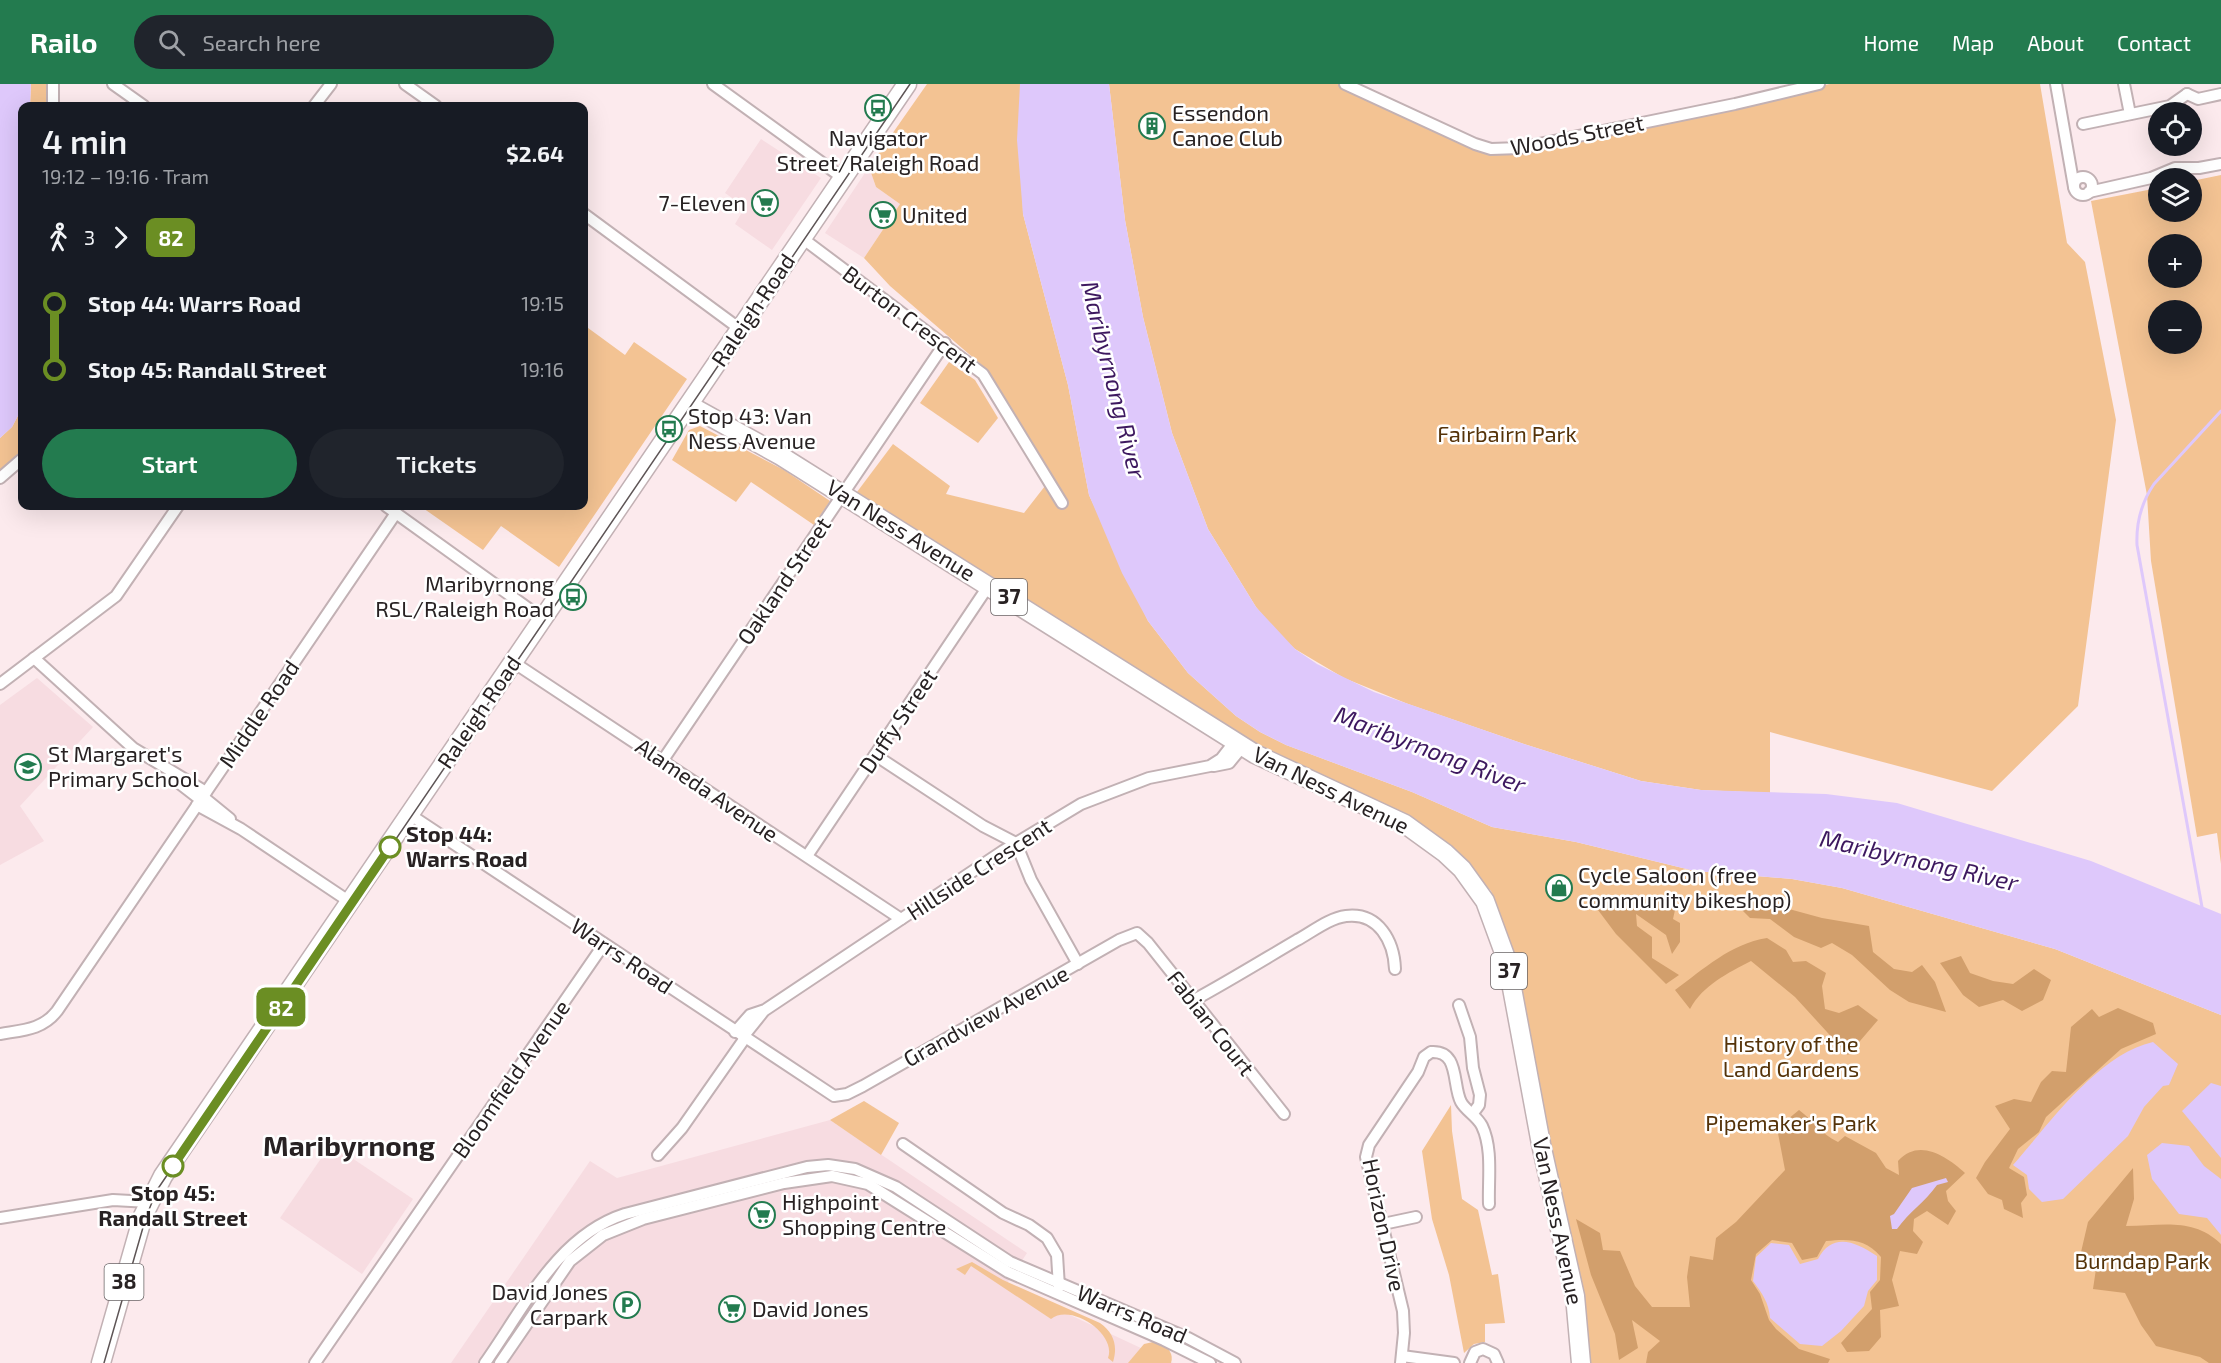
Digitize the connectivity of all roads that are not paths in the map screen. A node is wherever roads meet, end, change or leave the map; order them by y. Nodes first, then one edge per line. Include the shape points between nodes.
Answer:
1 (52, 84) edge
2 (113, 84) edge
3 (331, 84) edge
4 (405, 84) edge
5 (713, 84) edge
6 (907, 84) edge
7 (1345, 84) edge
8 (1819, 84) edge
9 (2056, 84) edge
10 (2124, 84) edge
11 (2185, 89) edge
12 (2221, 94) edge
13 (53, 102) edge
14 (138, 102) edge
15 (317, 102) edge
16 (430, 102) edge
17 (2130, 114) junction
18 (2083, 124) dead end
19 (2070, 159) junction
20 (2221, 164) edge
21 (843, 178) junction
22 (2088, 184) junction
23 (588, 217) edge
24 (802, 238) junction
25 (740, 329) junction
26 (945, 343) junction
27 (692, 400) junction
28 (18, 462) edge
29 (0, 478) edge
30 (843, 494) junction
31 (1062, 503) dead end
32 (175, 510) edge
33 (392, 510) edge
34 (396, 513) junction
35 (989, 585) junction
36 (543, 619) junction
37 (34, 658) junction
38 (513, 662) junction
39 (0, 684) edge
40 (1239, 744) junction
41 (875, 755) junction
42 (663, 760) junction
43 (202, 798) junction
44 (410, 814) junction
45 (1009, 848) junction
46 (807, 856) junction
47 (350, 902) junction
48 (901, 919) junction
49 (1137, 933) joint
50 (604, 944) junction
51 (1078, 964) junction
52 (1395, 969) dead end
53 (1194, 1000) junction
54 (1460, 1005) dead end
55 (0, 1034) edge
56 (741, 1036) junction
57 (834, 1096) joint
58 (1284, 1114) dead end
59 (1476, 1116) junction
60 (903, 1144) dead end
61 (658, 1155) dead end
62 (148, 1202) junction
63 (1489, 1204) dead end
64 (1416, 1217) dead end
65 (0, 1218) edge
66 (1383, 1224) junction
67 (1059, 1288) junction
68 (1401, 1361) edge
69 (100, 1363) edge
70 (315, 1363) edge
71 (485, 1363) edge
72 (500, 1363) edge
73 (1210, 1363) edge
74 (1235, 1363) edge
75 (1454, 1363) edge
76 (1470, 1363) edge
77 (1498, 1363) edge
78 (1579, 1363) edge

1 - 13 street
2 - 14 street
3 - 15 street
4 - 16 street
5 - 21 street
6 - 21 main road, Raleigh Road
7 - 8 street, Woods Street via 1491,149 1520,148
9 - 19 street
10 - 17 street
11 - 12 street via 2198,99
11 - 17 street via 2170,106
17 - 18 street
19 - 22 street
19 - 22 street via 2074,187 2081,195
20 - 22 street via 2175,168 2151,178 2117,184
21 - 24 main road, Raleigh Road
23 - 25 street
24 - 25 main road, Raleigh Road
24 - 26 street, Burton Crescent
25 - 27 main road, Raleigh Road
26 - 30 street, Oakland Street
26 - 31 street, Burton Crescent via 984,374
27 - 30 main road, Van Ness Avenue / 37
27 - 36 main road, Raleigh Road / 38
28 - 29 street
30 - 35 main road, Van Ness Avenue / 37
30 - 42 street, Oakland Street
32 - 37 street via 116,596
33 - 34 street
34 - 36 street
34 - 43 street, Middle Road
35 - 40 main road, Van Ness Avenue / 37
35 - 41 street, Duffy Street
36 - 38 main road, Raleigh Road / 38
37 - 39 street
37 - 43 street via 117,735
38 - 42 street, Alameda Avenue
38 - 44 main road, Raleigh Road / 38
40 - 45 street, Hillside Crescent via 1210,766 1149,778 1091,799
40 - 78 main road, Van Ness Avenue / 37 via 1280,768 1405,824 1462,869 1485,901 1507,961 1541,1144 1575,1296
41 - 45 street
41 - 46 street, Duffy Street
42 - 46 street, Alameda Avenue
43 - 47 street
43 - 55 street, Middle Road via 48,1023
44 - 47 main road, Raleigh Road / 38
44 - 50 street, Warrs Road
45 - 48 street, Hillside Crescent
45 - 51 street
46 - 48 street, Alameda Avenue
47 - 62 main road, Raleigh Road / 38
48 - 56 street, Hillside Crescent via 744,1020
49 - 51 street, Grandview Avenue
49 - 53 street, Fabian Court
50 - 56 street, Warrs Road
50 - 70 street, Bloomfield Avenue
51 - 57 street, Grandview Avenue via 847,1094
52 - 53 street via 1385,931 1369,920 1349,915 1322,926
53 - 58 street, Fabian Court
54 - 59 street, Horizon Drive via 1470,1037 1480,1099
56 - 57 street, Warrs Road
56 - 61 street, Hillside Crescent via 682,1128
59 - 63 street, Horizon Drive via 1487,1142
59 - 66 street, Horizon Drive via 1460,1100 1451,1062 1436,1052 1426,1055 1366,1150
60 - 67 street, Warrs Road via 1003,1213 1047,1238 1057,1255
62 - 65 street via 113,1200
62 - 69 main road, Raleigh Road / 38
64 - 66 street
66 - 68 street, Horizon Drive via 1405,1321
67 - 71 street via 1010,1262 882,1179 842,1166 807,1167 624,1214 599,1224 563,1253
67 - 72 street via 993,1264 868,1184 832,1176 800,1179 643,1219 603,1234 570,1261
67 - 73 street, Warrs Road
67 - 74 street, Warrs Road via 1188,1338
68 - 75 street, Horizon Drive
76 - 77 street via 1475,1352 1483,1349 1494,1354

